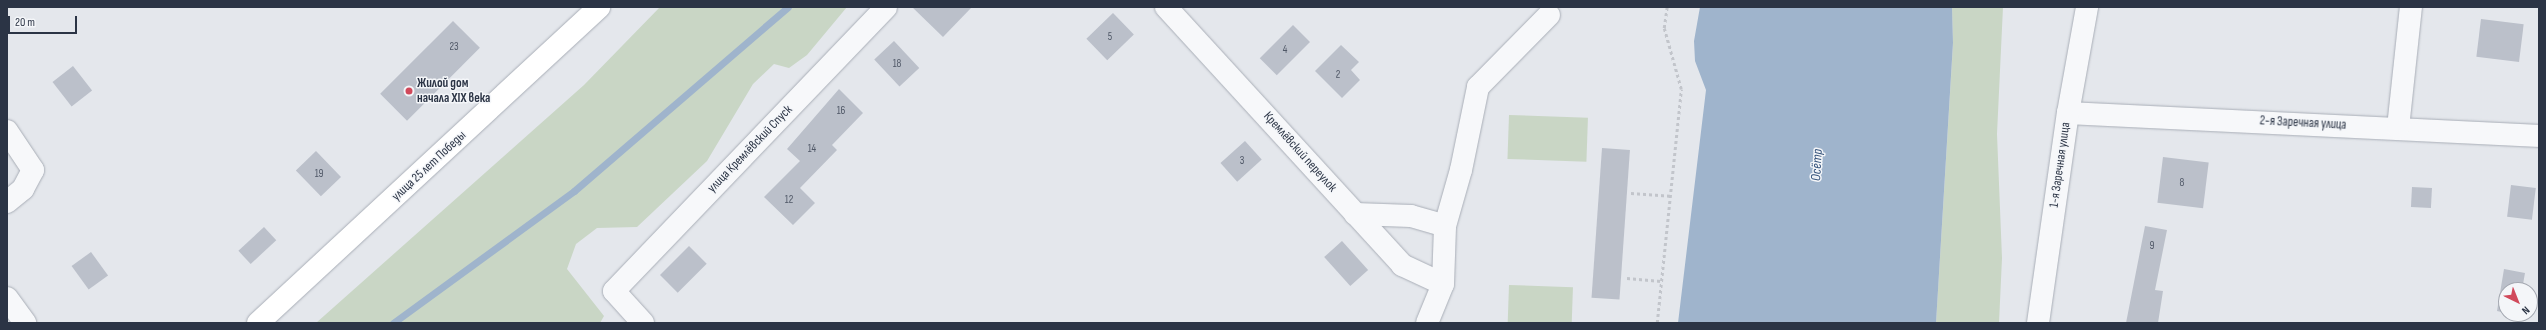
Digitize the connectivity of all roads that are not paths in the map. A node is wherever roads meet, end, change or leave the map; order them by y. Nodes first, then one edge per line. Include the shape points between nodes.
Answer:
1 (599, 7) edge
2 (886, 7) edge
3 (1166, 7) edge
4 (2087, 7) edge
5 (2411, 7) edge
6 (1549, 14) dead end
7 (2068, 113) junction
8 (2398, 128) junction
9 (7, 131) edge
10 (2539, 136) edge
11 (7, 202) edge
12 (1355, 214) junction
13 (1445, 226) junction
14 (1443, 284) junction
15 (7, 298) edge
16 (1432, 315) edge
17 (25, 323) edge
18 (258, 323) edge
19 (643, 323) edge
20 (2038, 323) edge

1 - 18 main road, улица 25 лет Победы
2 - 19 street, улица Кремлёвский Спуск via 614,291
3 - 12 street, Кремлёвский переулок
4 - 7 street, 1-я Заречная улица
5 - 8 street
6 - 13 street via 1478,87 1461,170
7 - 8 street, 2-я Заречная улица
7 - 20 street, 1-я Заречная улица
8 - 10 street, 2-я Заречная улица
9 - 11 street via 33,170 23,190
12 - 13 street via 1411,216
12 - 14 street, Кремлёвский переулок via 1402,265
13 - 14 street
14 - 16 street
15 - 17 street

